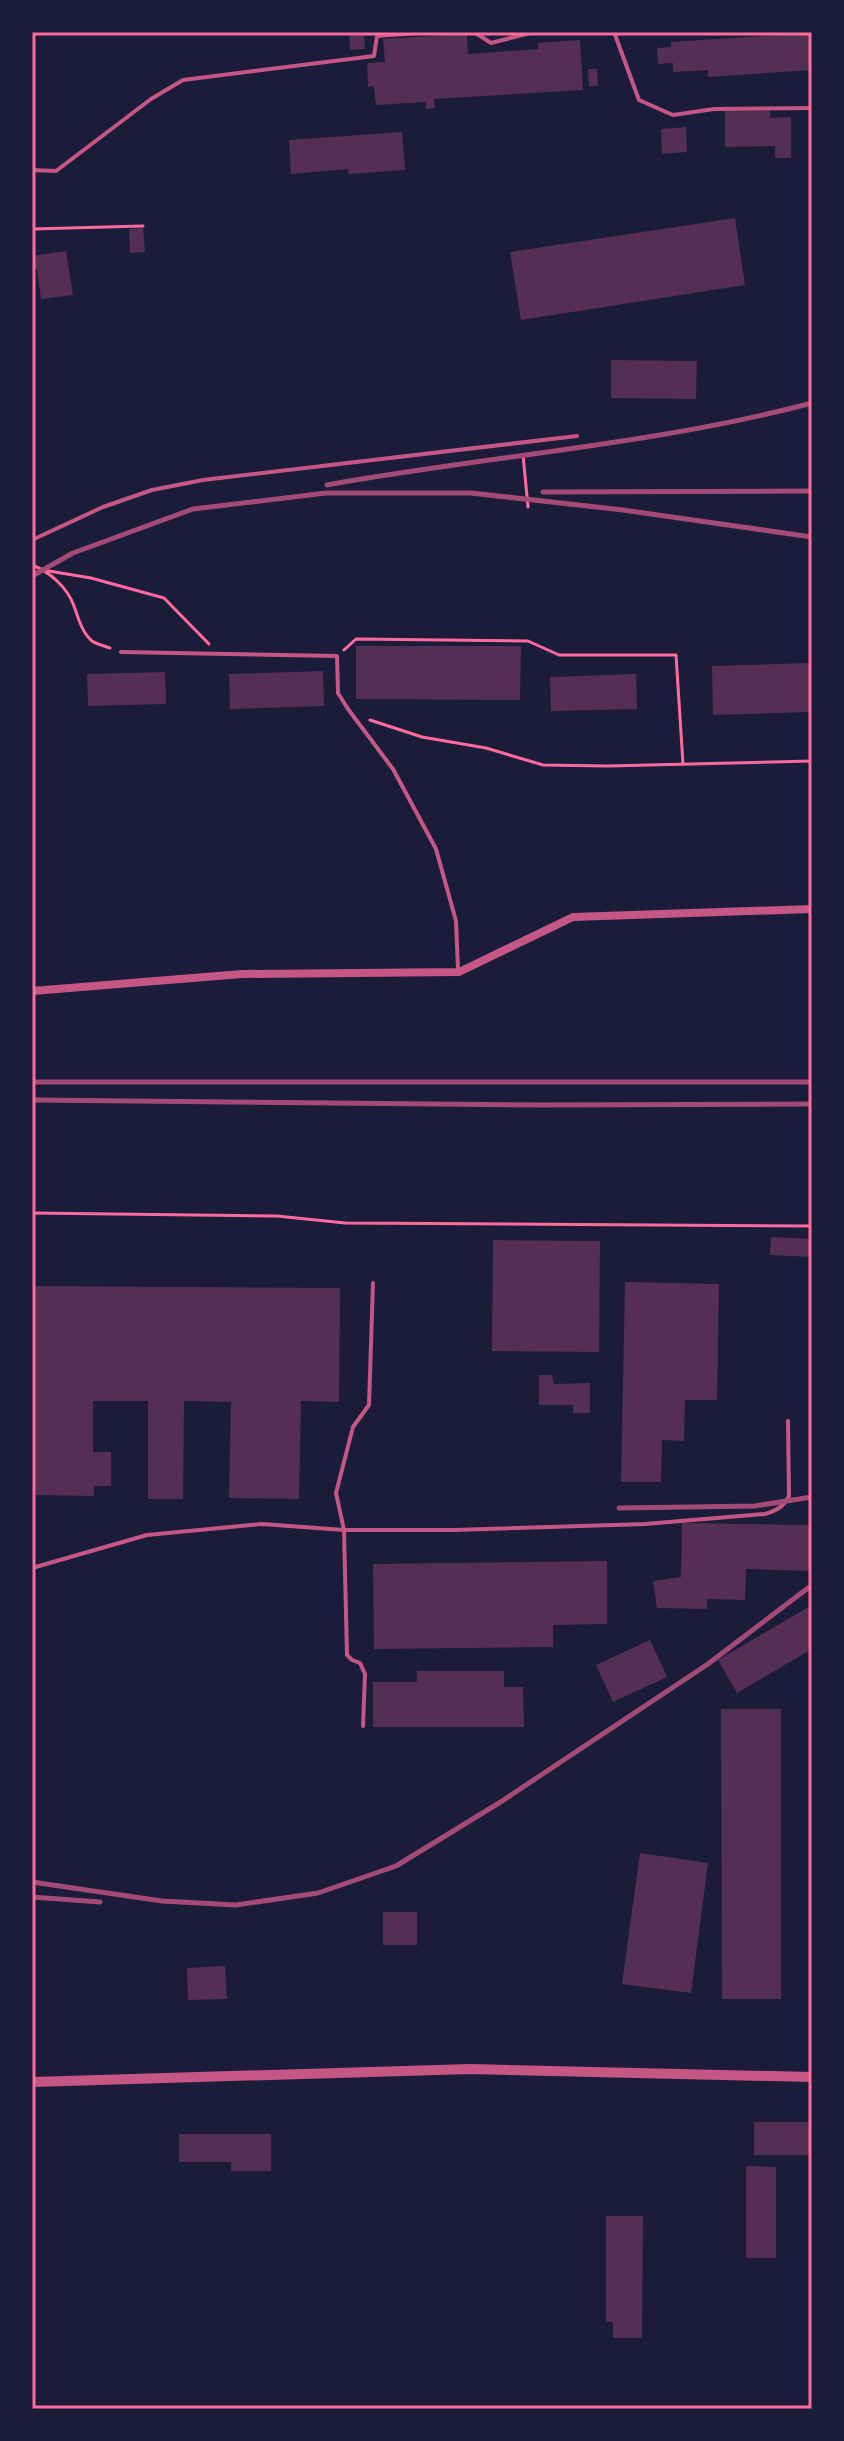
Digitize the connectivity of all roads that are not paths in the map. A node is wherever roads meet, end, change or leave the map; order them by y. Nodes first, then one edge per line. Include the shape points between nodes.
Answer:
1 (432, 32) edge
2 (474, 32) edge
3 (534, 32) edge
4 (614, 32) edge
5 (812, 108) edge
6 (32, 170) edge
7 (577, 436) dead end
8 (32, 540) edge
9 (121, 652) road end
10 (812, 909) edge
11 (459, 972) junction
12 (32, 991) edge
13 (373, 1283) dead end
14 (788, 1421) dead end
15 (344, 1530) junction
16 (32, 1568) edge
17 (363, 1726) dead end
18 (812, 2077) edge
19 (32, 2082) edge

1 - 6 lane via 377,36 374,56 183,80 56,171
2 - 3 lane via 491,43
4 - 5 lane via 639,100 673,115
7 - 8 lane via 203,480 103,507
9 - 11 lane via 337,656 338,693 393,769 436,849 456,921
10 - 11 street via 573,917
11 - 12 street via 242,974
13 - 15 lane via 369,1405 353,1427 336,1493
14 - 15 lane via 789,1496 765,1514 630,1525
15 - 16 lane via 262,1524 147,1535
15 - 17 lane via 347,1655 365,1674
18 - 19 street via 470,2069

